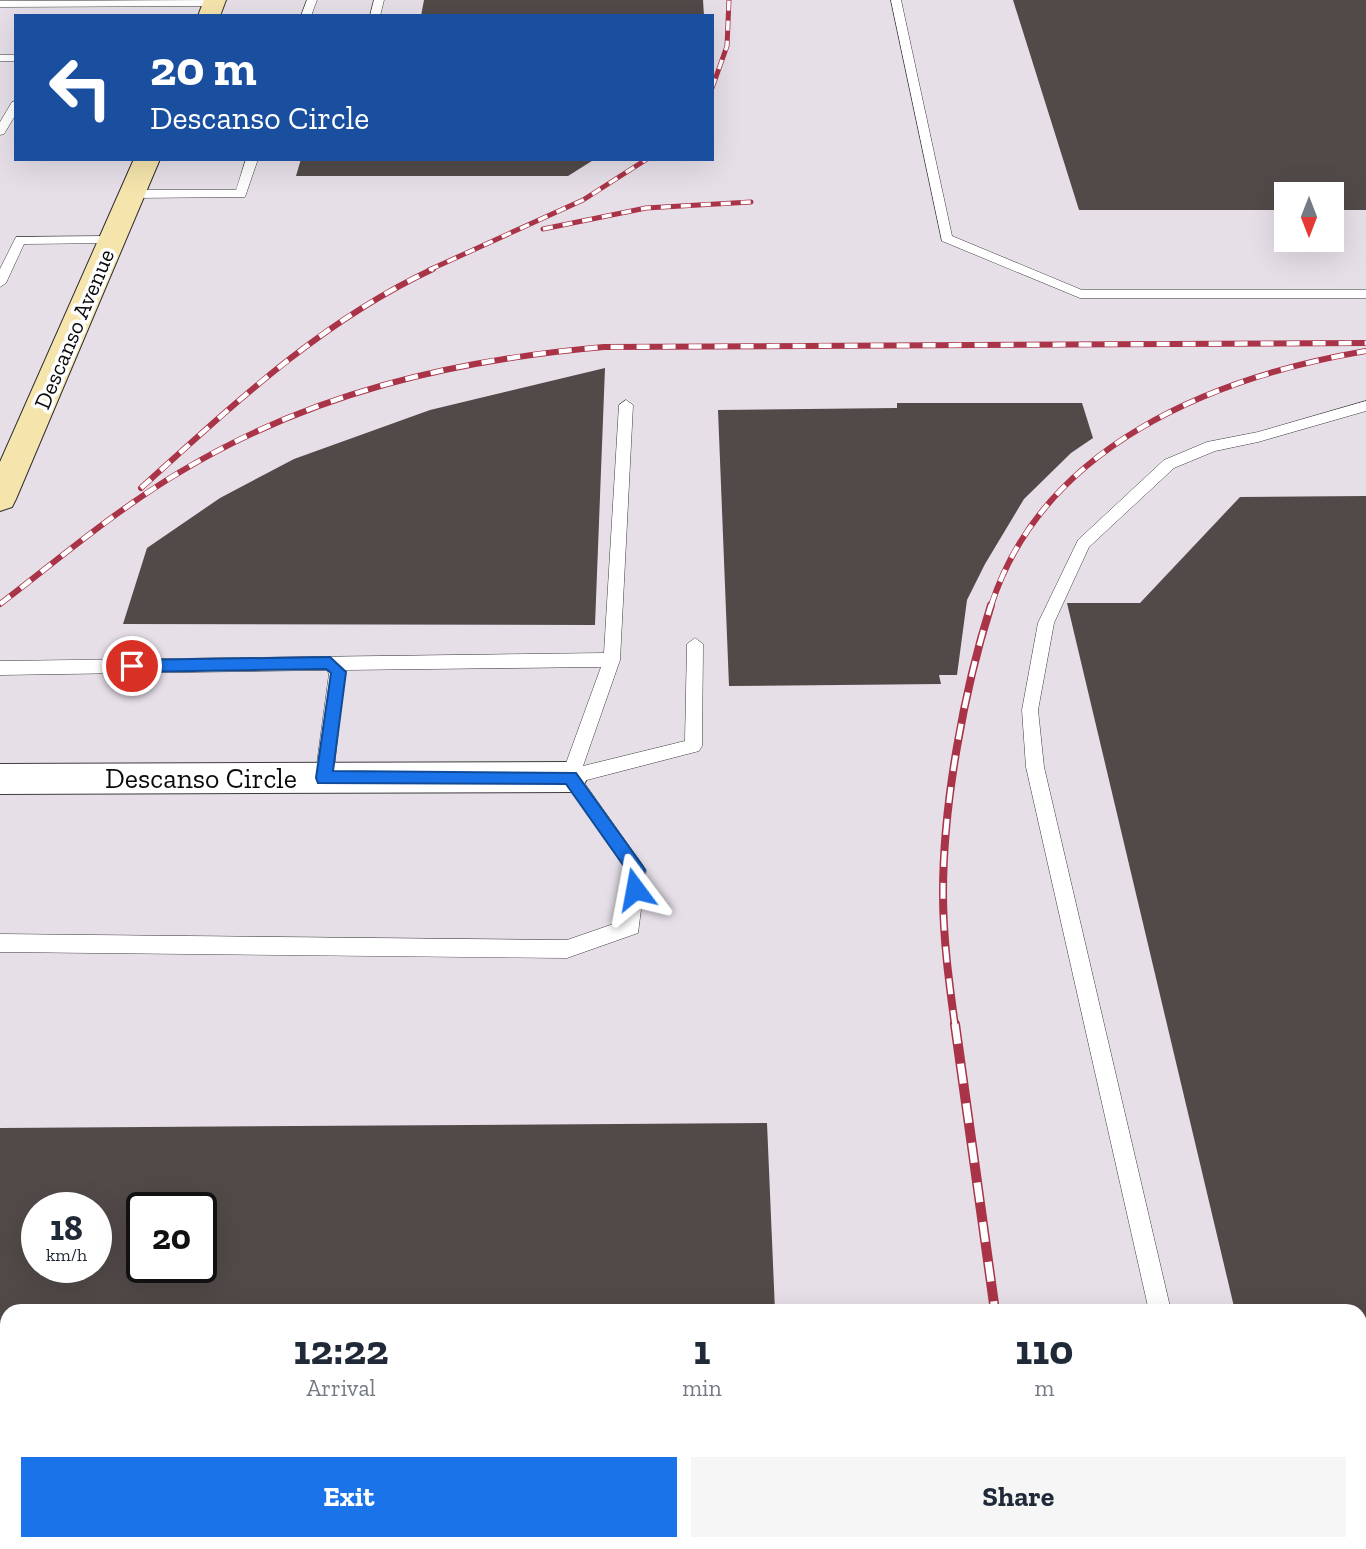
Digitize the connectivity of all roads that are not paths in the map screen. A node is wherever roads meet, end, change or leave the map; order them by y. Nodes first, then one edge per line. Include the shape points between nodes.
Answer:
1 (896, 0) edge
2 (0, 4) edge
3 (213, 6) edge
4 (14, 108) edge
5 (0, 132) edge
6 (146, 161) edge
7 (251, 161) edge
8 (132, 194) junction
9 (0, 240) edge
10 (20, 240) junction
11 (113, 240) junction
12 (0, 283) edge
13 (1366, 294) edge
14 (626, 405) dead end
15 (1366, 406) edge
16 (0, 499) edge
17 (695, 644) dead end
18 (612, 660) junction
19 (330, 663) junction
20 (0, 668) edge
21 (570, 777) junction
22 (324, 778) junction
23 (0, 779) edge
24 (0, 943) edge
25 (1158, 1304) edge

1 - 13 lane via 946,238 1080,294
2 - 3 lane
4 - 5 lane
6 - 8 street, Descanso Avenue
7 - 8 lane via 241,194
8 - 11 street, Descanso Avenue
9 - 10 lane
10 - 11 lane
10 - 12 lane
11 - 16 street, Descanso Avenue
14 - 18 lane
15 - 25 lane via 1212,446 1169,464 1083,544 1046,623 1030,710 1035,767
17 - 21 lane via 693,746
18 - 19 lane
18 - 21 lane
19 - 20 lane
19 - 22 lane via 338,672
21 - 22 street, Descanso Circle
21 - 24 lane via 636,870 631,927 567,949
22 - 23 street, Descanso Circle

